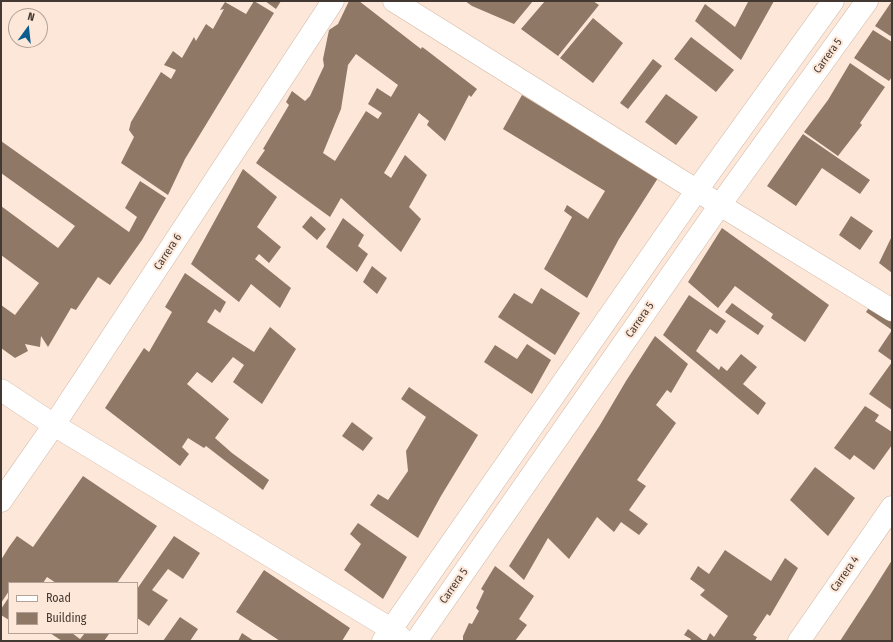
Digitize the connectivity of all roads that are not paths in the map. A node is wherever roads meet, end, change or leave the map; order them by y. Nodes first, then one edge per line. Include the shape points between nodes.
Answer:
1 (333, 1) edge
2 (394, 1) edge
3 (833, 1) edge
4 (867, 1) edge
5 (696, 190) junction
6 (720, 205) junction
7 (892, 310) edge
8 (1, 390) edge
9 (54, 425) junction
10 (1, 501) edge
11 (892, 507) edge
12 (393, 637) edge
13 (416, 641) edge
14 (799, 641) edge

1 - 9 street, Carrera 6
2 - 5 street
3 - 5 street
4 - 6 street, Carrera 5
5 - 6 street
5 - 12 street
6 - 7 street
6 - 13 street, Carrera 5
8 - 9 street
9 - 10 street, Carrera 6
9 - 12 street
11 - 14 street, Carrera 4

